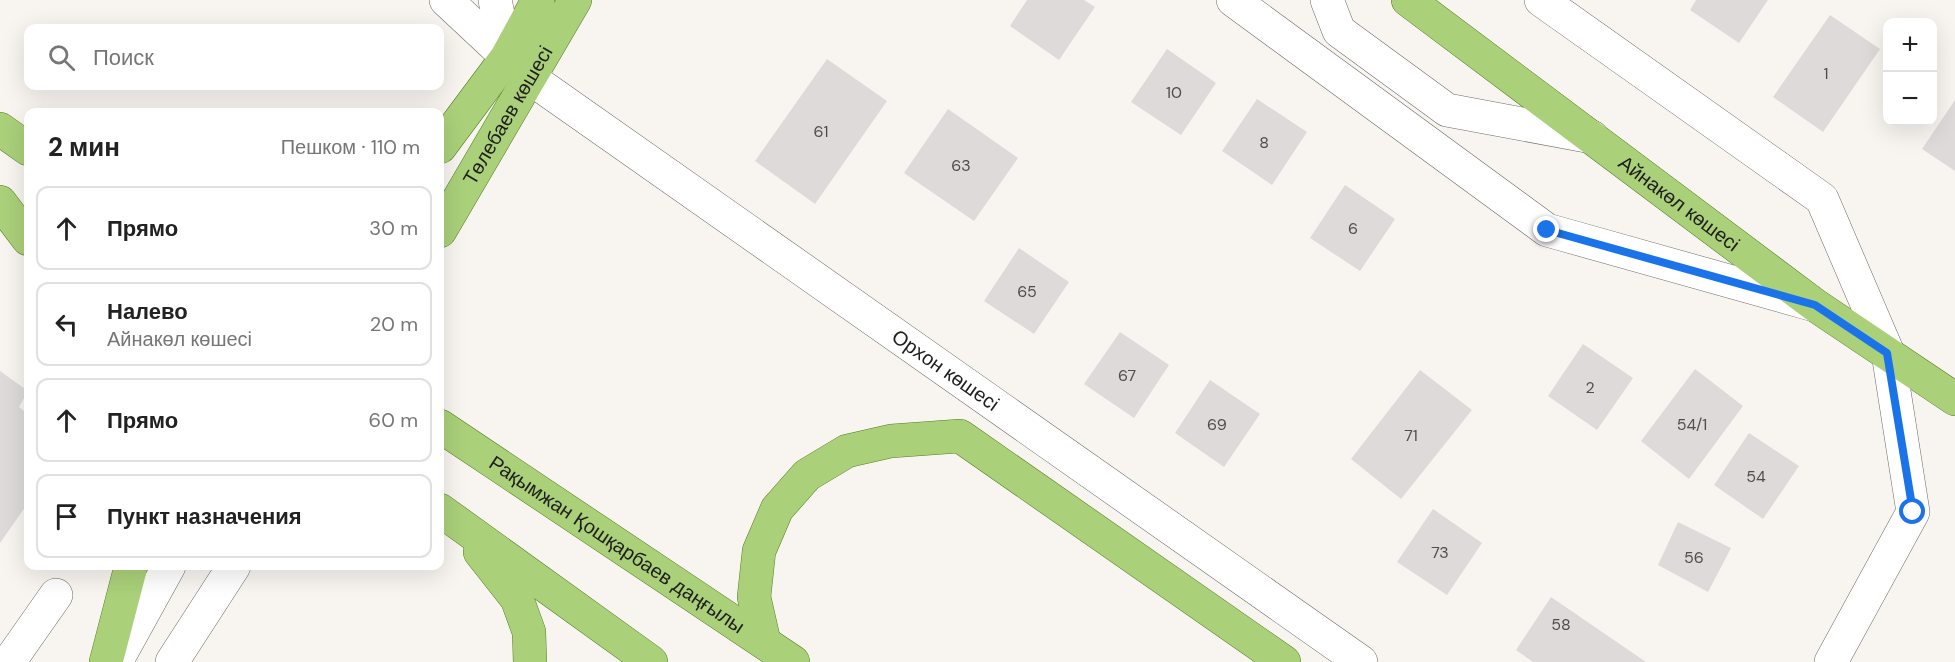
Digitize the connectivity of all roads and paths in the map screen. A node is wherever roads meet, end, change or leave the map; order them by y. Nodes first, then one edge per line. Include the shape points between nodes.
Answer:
1 (446, 0) edge
2 (495, 0) edge
3 (538, 0) edge
4 (1233, 0) edge
5 (1327, 0) edge
6 (1408, 0) edge
7 (1541, 0) edge
8 (574, 3) edge
9 (519, 67) junction
10 (0, 129) edge
11 (1592, 137) junction
12 (444, 143) edge
13 (24, 146) edge
14 (0, 202) edge
15 (24, 218) edge
16 (444, 223) edge
17 (24, 233) edge
18 (1815, 305) junction
19 (1887, 353) junction
20 (1955, 383) edge
21 (1955, 399) edge
22 (1955, 417) edge
23 (444, 429) edge
24 (448, 516) edge
25 (130, 570) edge
26 (167, 570) edge
27 (231, 570) edge
28 (56, 596) dead end
29 (764, 641) junction
30 (9, 662) edge
31 (106, 662) edge
32 (116, 662) edge
33 (172, 662) edge
34 (530, 662) edge
35 (651, 662) edge
36 (794, 662) edge
37 (1284, 662) edge
38 (1361, 662) edge
39 (1831, 662) edge

1 - 9 street, Орхон көшесі
2 - 9 street
3 - 9 main road, Төлебаев көшесі
4 - 18 street via 1547,230
5 - 11 street via 1339,31 1447,110
6 - 11 main road, Айнакөл көшесі
7 - 19 street via 1822,199
8 - 9 main road, Төлебаев көшесі
9 - 12 main road, Төлебаев көшесі
9 - 16 main road, Төлебаев көшесі
9 - 38 street, Орхон көшесі
10 - 13 main road
11 - 18 main road, Айнакөл көшесі
14 - 15 main road
14 - 17 main road
18 - 19 main road, Айнакөл көшесі
19 - 20 main road
19 - 21 main road, Айнакөл көшесі
19 - 22 main road
19 - 39 street via 1913,512
23 - 29 main road, Рақымжан Қошқарбаев даңғылы
24 - 34 main road via 517,599 529,632
24 - 35 main road
25 - 31 main road
26 - 32 street
27 - 33 street
28 - 30 street
29 - 36 main road, Рақымжан Қошқарбаев даңғылы
29 - 37 main road via 754,597 759,551 777,509 807,475 847,451 891,441 960,436

